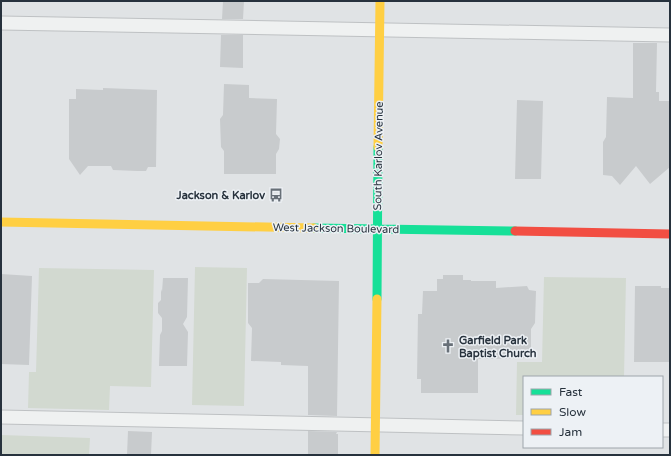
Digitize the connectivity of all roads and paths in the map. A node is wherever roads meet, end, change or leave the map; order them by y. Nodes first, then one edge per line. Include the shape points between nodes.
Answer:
1 (380, 1) edge
2 (1, 23) edge
3 (380, 30) junction
4 (670, 35) edge
5 (1, 222) edge
6 (378, 229) junction
7 (670, 234) edge
8 (1, 417) edge
9 (376, 425) junction
10 (523, 428) edge
11 (375, 455) edge

1 - 3 street, South Karlov Avenue
2 - 3 lane
3 - 4 lane
3 - 6 street, South Karlov Avenue
5 - 6 street, West Jackson Boulevard
6 - 7 street, West Jackson Boulevard
6 - 9 street, South Karlov Avenue
8 - 9 lane
9 - 10 lane
9 - 11 street, South Karlov Avenue

